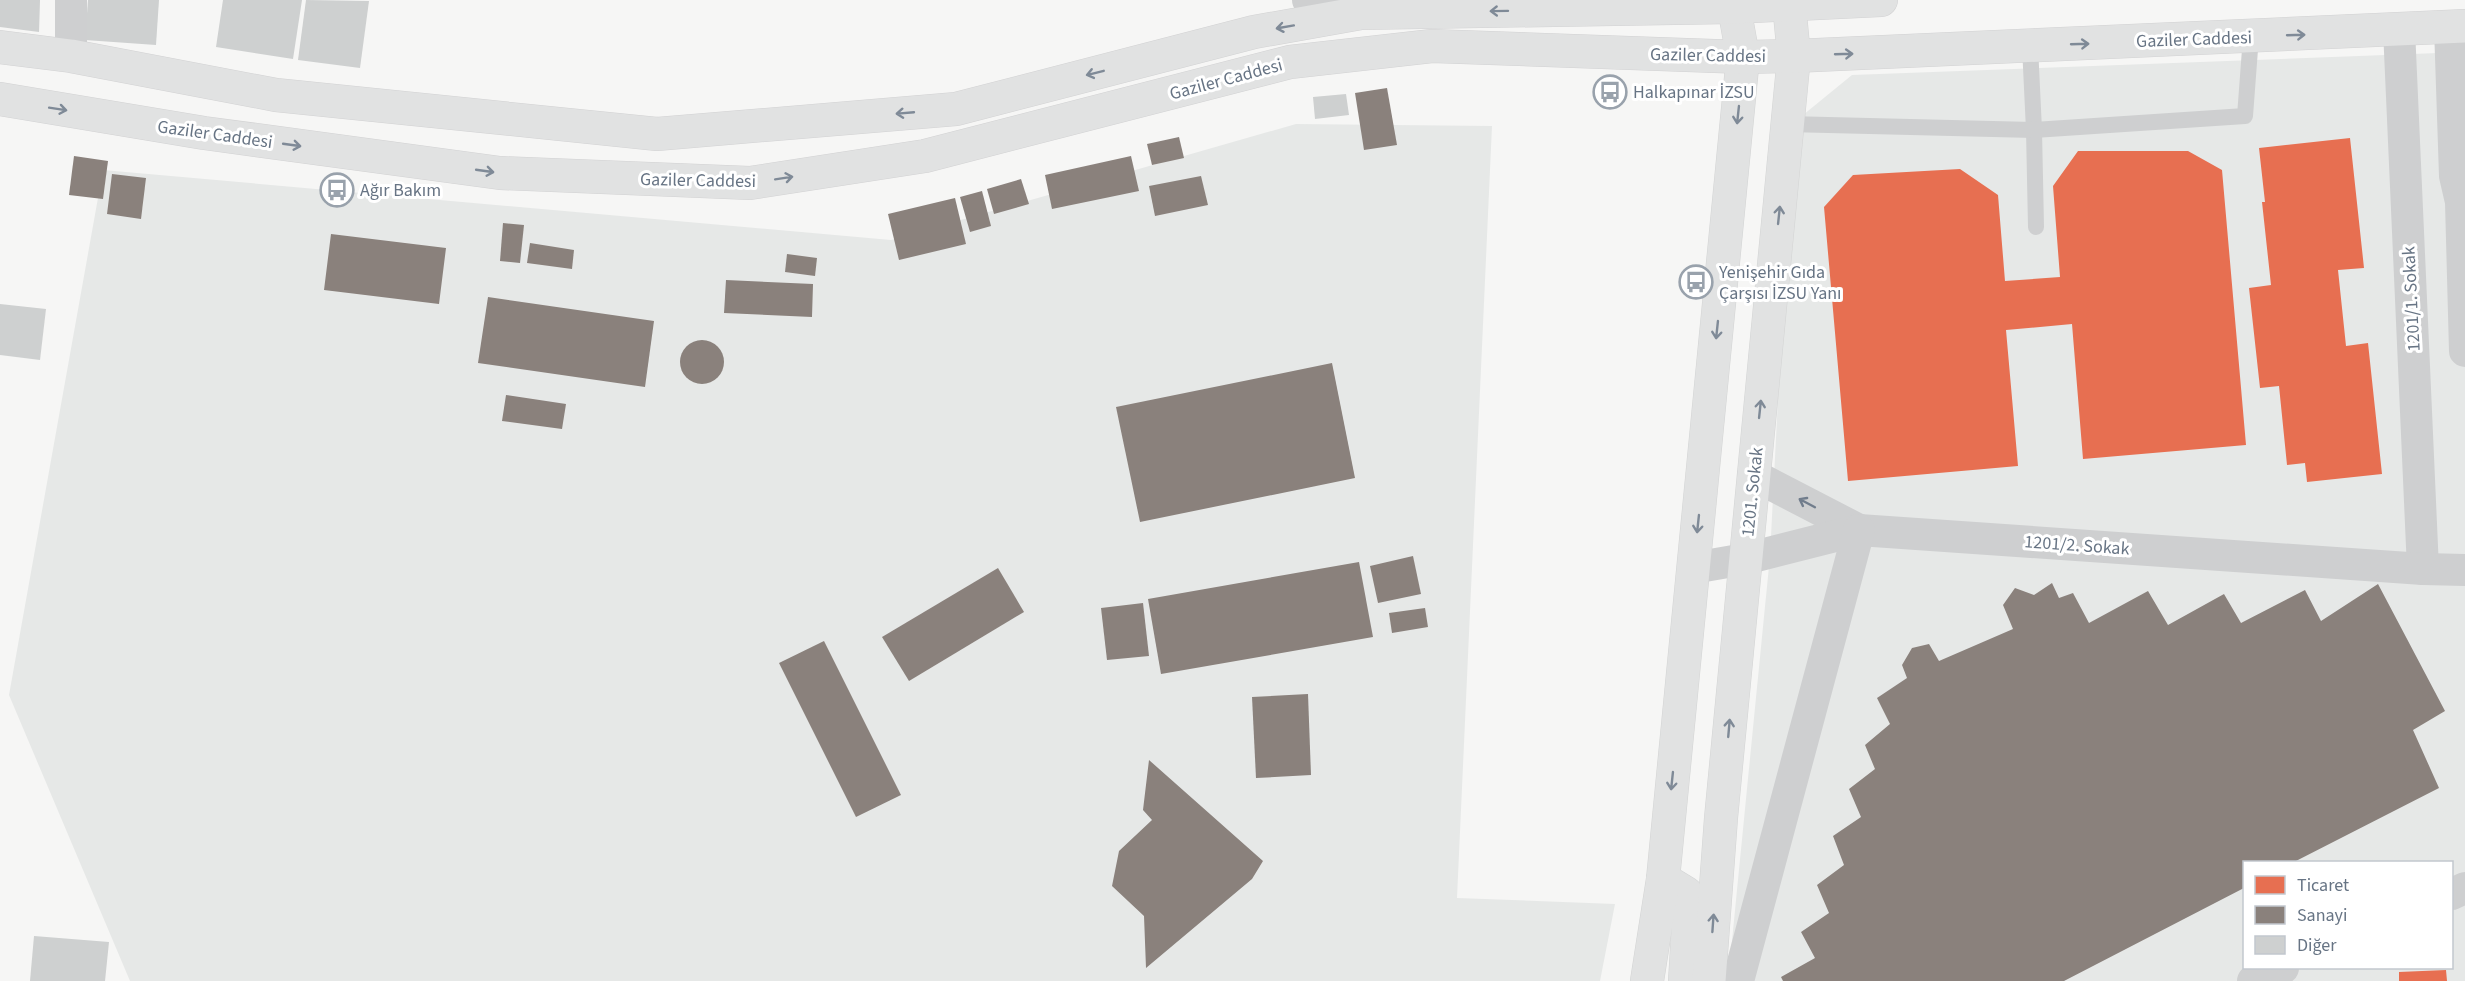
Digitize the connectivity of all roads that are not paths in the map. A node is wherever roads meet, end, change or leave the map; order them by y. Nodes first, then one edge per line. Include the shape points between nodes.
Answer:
1 (71, 0) edge
2 (1308, 0) edge
3 (1881, 0) edge
4 (1789, 4) junction
5 (1359, 5) edge
6 (1734, 8) junction
7 (2457, 26) edge
8 (2399, 28) junction
9 (2251, 36) junction
10 (2030, 46) junction
11 (0, 47) edge
12 (71, 56) junction
13 (1794, 56) junction
14 (1743, 57) junction
15 (0, 99) edge
16 (1787, 124) junction
17 (2034, 130) junction
18 (2460, 178) edge
19 (2036, 227) dead end
20 (2463, 232) edge
21 (2465, 351) edge
22 (1754, 475) junction
23 (1858, 530) junction
24 (1745, 559) junction
25 (1693, 568) junction
26 (2423, 569) junction
27 (2465, 570) edge
28 (1663, 879) junction
29 (2281, 969) edge
30 (1647, 981) edge
31 (1685, 981) edge
32 (1709, 981) edge
33 (1738, 981) edge
34 (2253, 981) edge

1 - 12 street
2 - 5 street
3 - 4 main road, Gaziler Caddesi
4 - 6 main road, Gaziler Caddesi
4 - 13 main road, 1201. Sokak
6 -> 5 main road, Gaziler Caddesi
5 -> 12 main road, Gaziler Caddesi via 956,109 657,134 276,95
6 - 14 main road
7 - 8 main road, Gaziler Caddesi
7 - 18 street
9 -> 8 main road, Gaziler Caddesi
8 - 26 street, 1201/1. Sokak
10 -> 9 main road, Gaziler Caddesi
9 - 17 lane via 2245,116
13 -> 10 main road, Gaziler Caddesi
10 - 17 lane
11 - 12 main road, Gaziler Caddesi
13 - 14 main road, Gaziler Caddesi
13 - 16 main road, 1201. Sokak
15 -> 14 main road, Gaziler Caddesi via 204,133 500,173 750,183 925,156 1290,62 1432,46
14 -> 25 main road
16 - 17 lane
22 -> 16 main road, 1201. Sokak
17 - 19 lane
18 - 20 street
20 - 21 street
23 -> 22 street
22 - 24 main road, 1201. Sokak
23 - 24 street, 1201/2. Sokak
23 - 26 street, 1201/2. Sokak
23 - 33 street
24 - 25 street, 1201/2. Sokak
32 -> 24 main road, 1201. Sokak
25 -> 28 main road
26 - 27 street, 1201/2. Sokak
28 - 30 main road
28 - 31 main road via 1686,893
29 - 34 street

